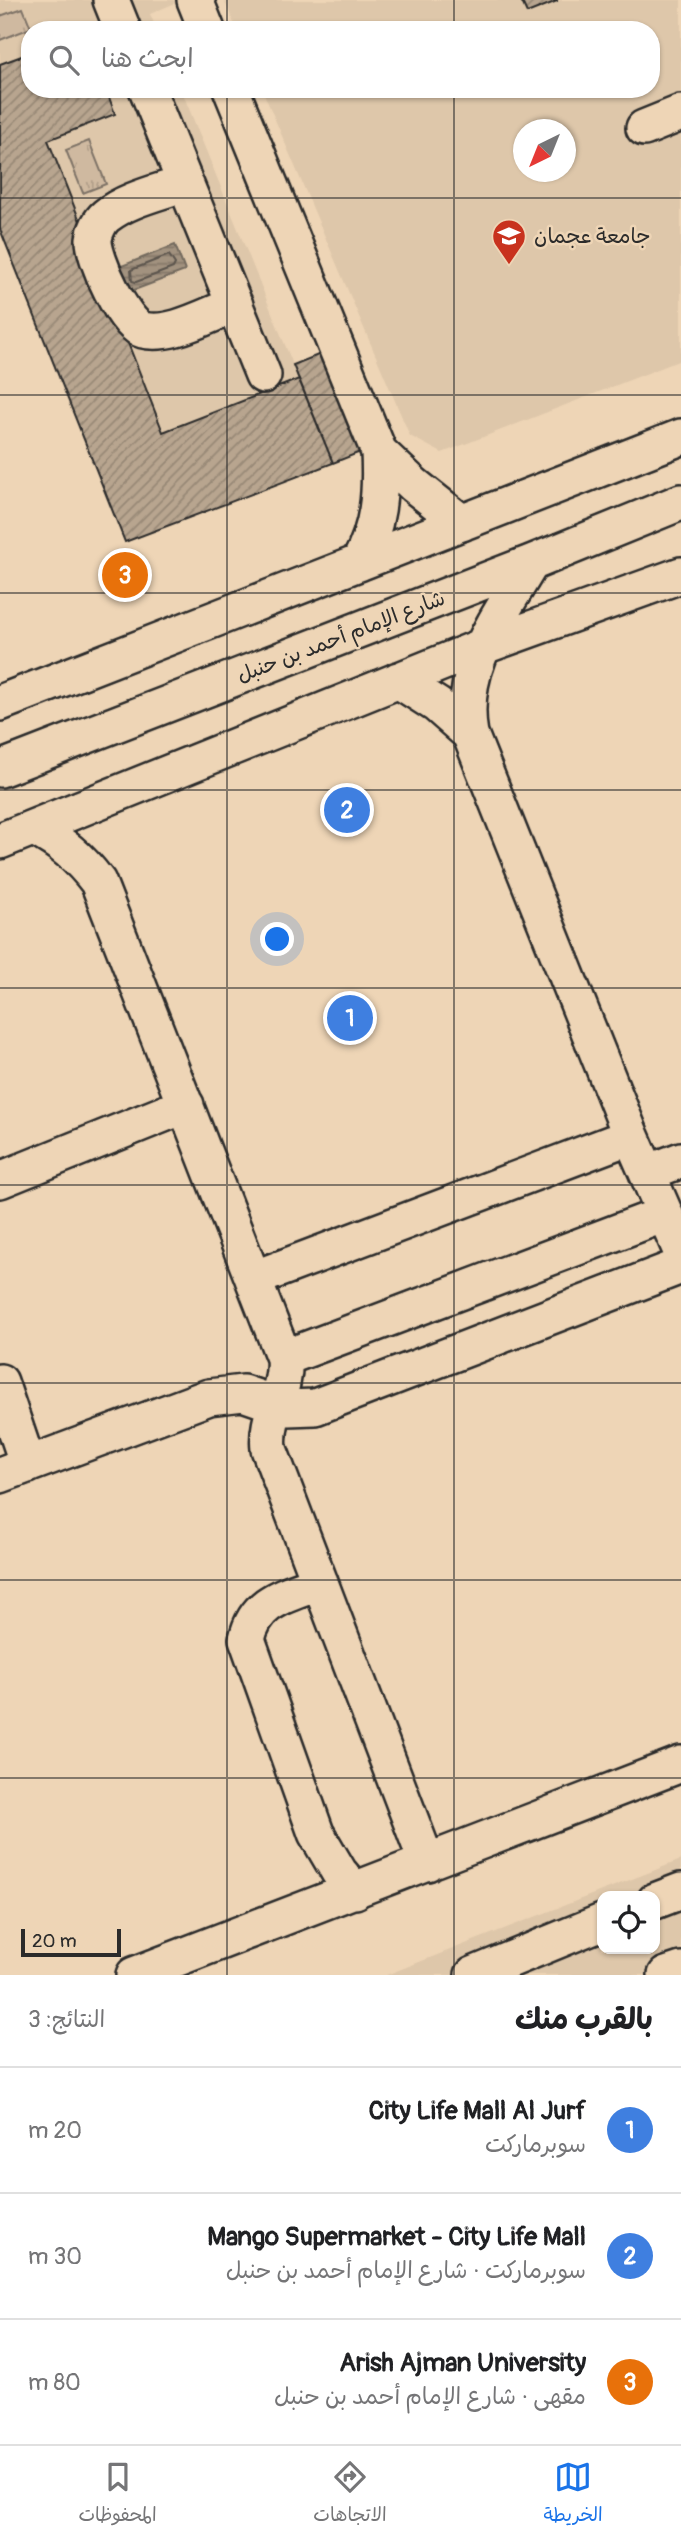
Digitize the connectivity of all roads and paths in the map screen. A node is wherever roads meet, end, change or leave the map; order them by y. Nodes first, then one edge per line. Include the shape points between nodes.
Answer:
1 (111, 0) edge
2 (195, 0) edge
3 (119, 21) edge
4 (203, 21) edge
5 (151, 98) edge
6 (235, 98) edge
7 (681, 113) edge
8 (644, 128) dead end
9 (185, 183) junction
10 (235, 305) junction
11 (263, 375) dead end
12 (681, 437) edge
13 (379, 452) junction
14 (681, 502) edge
15 (462, 523) junction
16 (359, 563) junction
17 (531, 563) junction
18 (681, 575) edge
19 (481, 647) junction
20 (398, 680) junction
21 (0, 703) edge
22 (470, 734) junction
23 (0, 769) edge
24 (34, 828) junction
25 (0, 841) edge
26 (186, 1105) junction
27 (631, 1136) junction
28 (681, 1160) edge
29 (647, 1173) junction
30 (0, 1180) edge
31 (665, 1214) junction
32 (681, 1251) edge
33 (681, 1266) edge
34 (253, 1279) junction
35 (284, 1358) junction
36 (0, 1382) edge
37 (276, 1404) junction
38 (14, 1470) edge
39 (320, 1582) junction
40 (681, 1764) edge
41 (427, 1863) junction
42 (355, 1891) junction
43 (681, 1891) edge
44 (660, 1899) edge
45 (597, 1924) edge
46 (681, 1970) edge
47 (134, 1975) edge
48 (473, 1975) edge
49 (666, 1975) edge

1 - 3 street
2 - 4 street
5 - 9 street
6 - 13 street
7 - 8 street
9 - 10 street
9 - 10 street via 106,216 97,227 97,255 122,311 141,330 165,330
10 - 11 street
12 - 15 street
13 - 15 street
13 - 16 street via 380,503
14 - 17 street, شارع الإمام أحمد بن حنبل
15 - 16 street
16 - 21 street
17 - 19 street
17 - 23 street, شارع الإمام أحمد بن حنبل
18 - 19 street
19 - 20 street
19 - 22 street via 467,698
20 - 22 street
20 - 24 street
22 - 27 street
24 - 25 street
24 - 26 street via 81,859 98,882
26 - 30 street
26 - 34 street
27 - 29 street
27 - 34 street
28 - 29 street
29 - 31 street
31 - 32 street
31 - 35 street
33 - 37 street via 315,1407
34 - 35 street
35 - 37 street via 284,1382
36 - 38 street
37 - 38 street via 243,1393 209,1397
37 - 39 street via 267,1433 269,1449
39 - 41 street
39 - 42 street via 262,1607 251,1621 247,1639 316,1833
40 - 41 street
41 - 42 street
42 - 47 street
43 - 44 street
45 - 48 street
46 - 49 street

